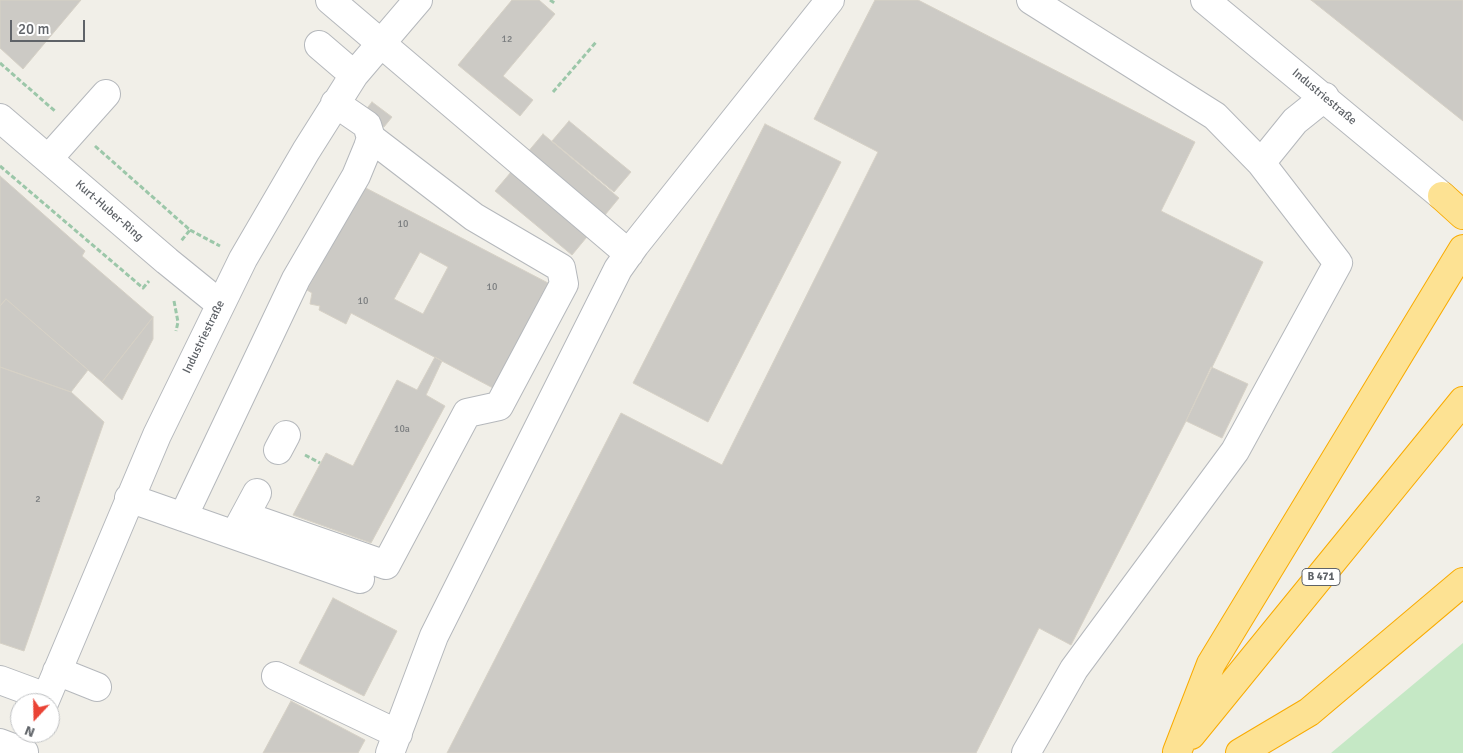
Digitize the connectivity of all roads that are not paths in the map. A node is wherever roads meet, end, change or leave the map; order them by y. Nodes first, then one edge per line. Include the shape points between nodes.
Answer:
1 (330, 0) edge
2 (418, 0) edge
3 (830, 0) edge
4 (1031, 0) edge
5 (1205, 0) edge
6 (380, 44) junction
7 (319, 45) dead end
8 (354, 75) junction
9 (106, 94) dead end
10 (1324, 97) junction
11 (335, 103) junction
12 (0, 118) edge
13 (371, 138) junction
14 (48, 158) junction
15 (1261, 163) junction
16 (1442, 196) joint
17 (1463, 215) edge
18 (1463, 250) edge
19 (629, 254) junction
20 (220, 304) junction
21 (1463, 401) edge
22 (129, 498) junction
23 (245, 515) junction
24 (183, 517) junction
25 (360, 579) dead end
26 (1463, 582) edge
27 (57, 671) junction
28 (276, 676) dead end
29 (0, 680) edge
30 (97, 687) dead end
31 (29, 693) edge
32 (48, 693) edge
33 (394, 743) edge
34 (1176, 752) edge
35 (1026, 753) edge
36 (1240, 753) edge

1 - 6 street
2 - 6 street, Industriestraße
3 - 19 street
4 - 15 street via 1215,116
5 - 10 street, Industriestraße
6 - 8 street, Industriestraße
6 - 19 street
7 - 8 street
8 - 11 street, Industriestraße
9 - 14 street
10 - 15 street via 1295,121
10 - 16 street, Industriestraße
11 - 13 street via 367,126
11 - 20 street, Industriestraße
12 - 14 street, Kurt-Huber-Ring
13 - 23 street via 474,217 561,268 564,284 499,406 467,413 386,565
13 - 24 street via 356,176 296,279
14 - 20 street, Kurt-Huber-Ring via 160,268
15 - 35 street via 1338,263 1235,451 1074,670
16 - 17 highway
18 - 34 highway via 1211,664
19 - 33 street via 618,269 434,636
20 - 22 street, Industriestraße
21 - 34 highway, B 471
22 - 24 street
22 - 27 street, Industriestraße
23 - 24 street
23 - 25 street
26 - 36 highway via 1309,712
27 - 30 street
27 - 32 street, Industriestraße
28 - 33 street
29 - 31 street

